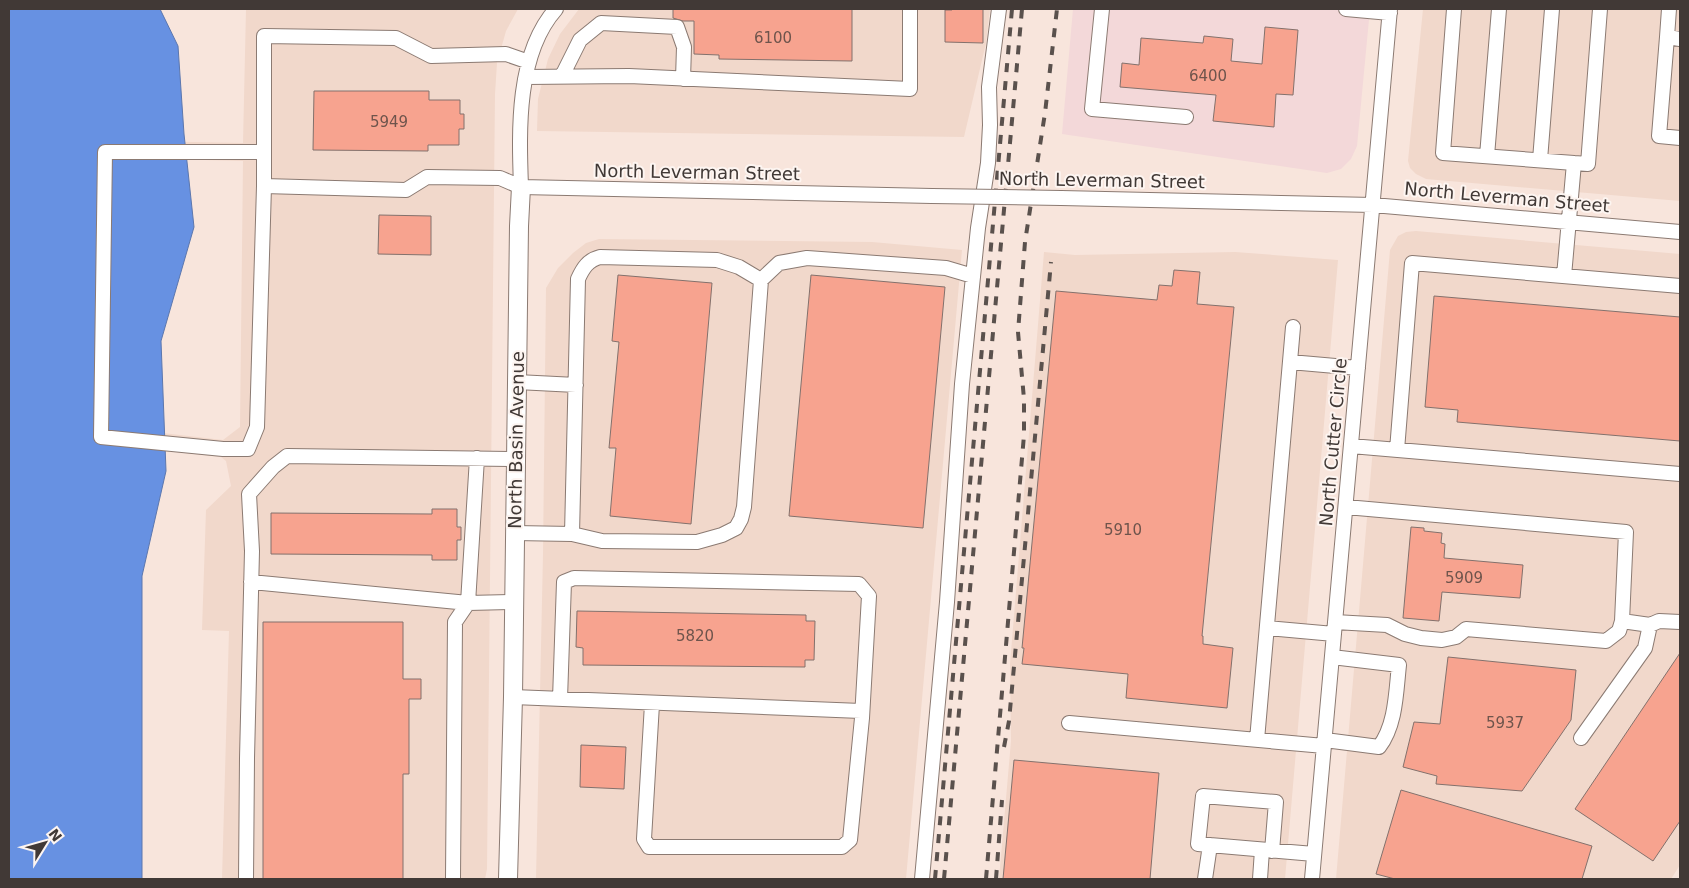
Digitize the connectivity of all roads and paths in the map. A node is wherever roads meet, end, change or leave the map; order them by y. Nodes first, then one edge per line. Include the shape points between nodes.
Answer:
1 (556, 9) edge
2 (910, 9) edge
3 (999, 9) edge
4 (1102, 9) edge
5 (1346, 9) edge
6 (1454, 9) edge
7 (1500, 9) edge
8 (1552, 9) edge
9 (1600, 9) edge
10 (1669, 9) edge
11 (1390, 11) edge
12 (1674, 38) edge
13 (529, 62) junction
14 (562, 76) junction
15 (526, 77) junction
16 (683, 78) junction
17 (1186, 118) dead end
18 (1680, 138) edge
19 (264, 152) junction
20 (1487, 156) junction
21 (1540, 160) junction
22 (1574, 163) junction
23 (264, 186) junction
24 (521, 187) junction
25 (1373, 205) junction
26 (1569, 222) junction
27 (1680, 232) edge
28 (973, 276) junction
29 (1564, 276) junction
30 (761, 280) junction
31 (1680, 286) edge
32 (1293, 328) dead end
33 (1290, 362) junction
34 (1358, 368) junction
35 (517, 382) junction
36 (576, 385) junction
37 (1351, 446) junction
38 (1397, 450) junction
39 (477, 458) junction
40 (516, 459) junction
41 (1680, 474) edge
42 (1346, 507) junction
43 (515, 533) junction
44 (572, 534) junction
45 (251, 582) junction
46 (514, 602) junction
47 (468, 603) junction
48 (1622, 621) junction
49 (1680, 622) edge
50 (1650, 626) junction
51 (1267, 628) junction
52 (1335, 628) junction
53 (1332, 657) junction
54 (513, 697) junction
55 (560, 699) junction
56 (652, 704) junction
57 (861, 712) junction
58 (1069, 723) dead end
59 (1581, 738) dead end
60 (1257, 740) junction
61 (1324, 743) junction
62 (1210, 845) junction
63 (1267, 850) junction
64 (1314, 854) junction
65 (246, 879) edge
66 (453, 879) edge
67 (508, 879) edge
68 (922, 879) edge
69 (1205, 879) edge
70 (1260, 879) edge
71 (1312, 879) edge

1 - 13 street, North Basin Avenue
2 - 16 street via 910,89
3 - 28 street via 989,87 988,163
4 - 17 street via 1092,109
5 - 11 street
6 - 20 street via 1443,153
7 - 20 street
8 - 21 street
9 - 22 street via 1588,164
10 - 12 street
11 - 25 street, North Cutter Circle
12 - 18 street via 1659,136
13 - 15 street, North Basin Avenue
13 - 19 street via 506,54 431,56 396,38 264,36
14 - 15 street
14 - 16 street
14 - 16 street via 580,40 601,23 677,27 684,47
15 - 24 street, North Basin Avenue via 520,132
19 - 23 street
19 - 23 street via 105,152 100,437 248,449 257,427
20 - 21 street
21 - 22 street
22 - 26 street
23 - 24 street via 406,190 427,177 500,178
24 - 25 street, North Leverman Street, bridge
24 - 35 main road, North Basin Avenue
25 - 26 street, North Leverman Street
25 - 34 street, North Cutter Circle
26 - 27 street, North Leverman Street
26 - 29 street
28 - 30 street via 946,268 807,258 779,263
28 - 68 street
29 - 31 street
29 - 38 street via 1412,263
30 - 36 street via 739,267 717,260 594,259 578,279
30 - 44 street via 744,507 736,528 697,542 602,541
32 - 33 street
33 - 34 street
33 - 51 street
34 - 37 street, North Cutter Circle
35 - 36 street
35 - 40 main road, North Basin Avenue
36 - 44 street
37 - 38 street
37 - 42 street, North Cutter Circle
38 - 41 street
39 - 40 street
39 - 45 street via 287,456 273,466 250,494
39 - 47 street
40 - 43 main road, North Basin Avenue
42 - 48 street via 1626,532
42 - 52 street, North Cutter Circle
43 - 44 street
43 - 46 main road, North Basin Avenue
45 - 47 street
45 - 65 street
46 - 47 street
46 - 54 main road, North Basin Avenue
47 - 66 street via 455,622
48 - 50 street
48 - 52 street via 1619,631 1606,641 1466,629 1456,637 1442,640 1405,634 1387,625
49 - 50 street via 1659,621
50 - 59 street via 1645,648
51 - 52 street
51 - 60 street
52 - 53 street, North Cutter Circle
53 - 61 street, North Cutter Circle
53 - 61 street via 1399,665 1394,708 1386,738 1379,747
54 - 55 street
54 - 67 main road, North Basin Avenue
55 - 56 street
55 - 57 street via 564,582 574,578 859,584 869,596
56 - 57 street
56 - 57 street via 644,840 649,847 842,847 850,840
58 - 60 street
60 - 61 street
61 - 64 street, North Cutter Circle
62 - 63 street
62 - 63 street via 1198,844 1203,796 1276,802
62 - 69 street
63 - 64 street
63 - 70 street
64 - 71 street, North Cutter Circle

